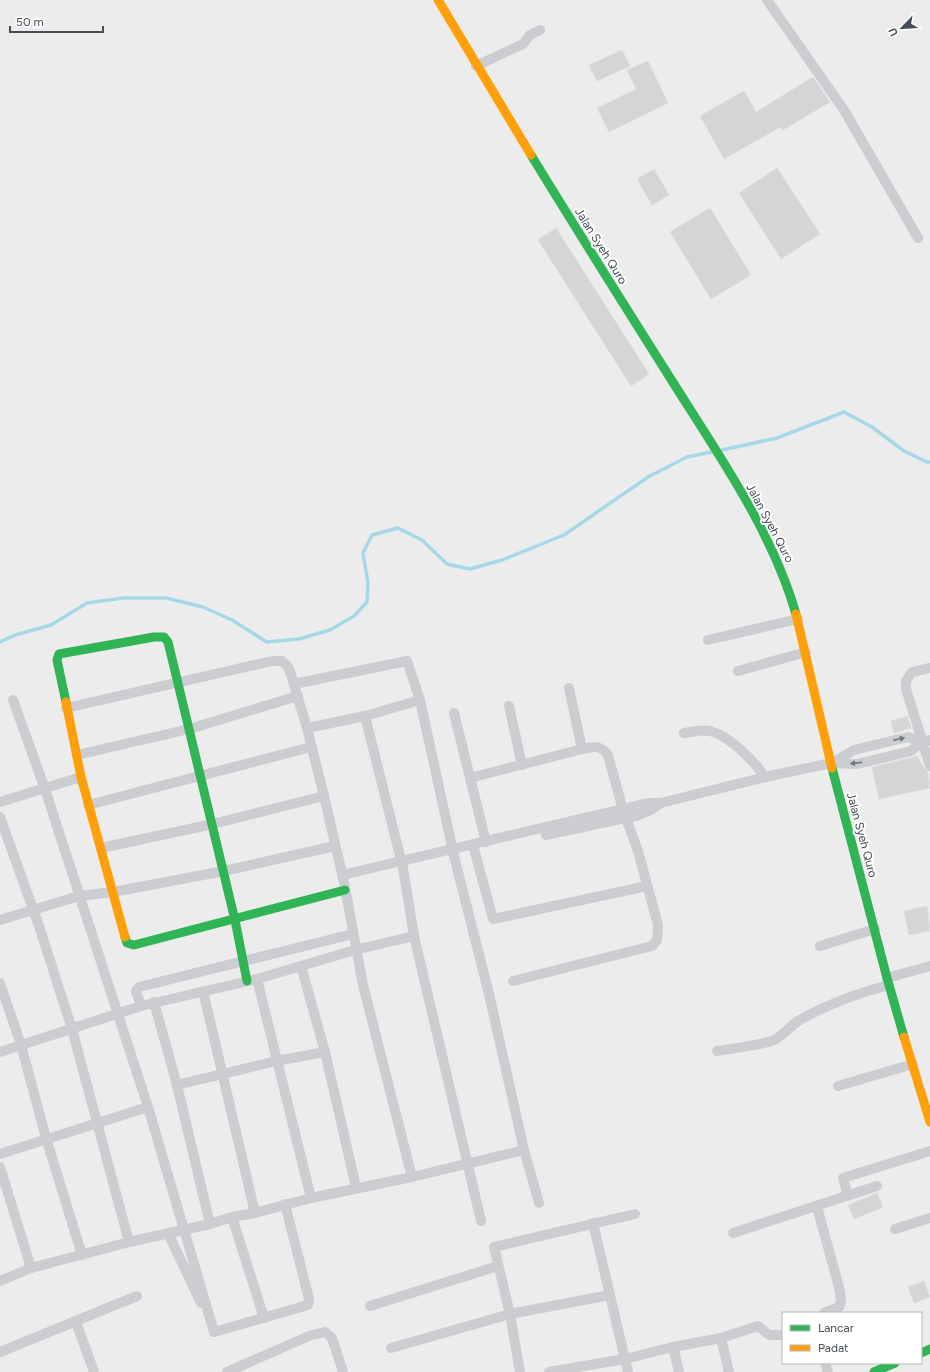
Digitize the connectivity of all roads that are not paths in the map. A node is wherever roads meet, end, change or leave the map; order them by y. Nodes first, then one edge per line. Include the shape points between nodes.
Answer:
1 (438, 0) edge
2 (767, 0) edge
3 (540, 30) dead end
4 (476, 66) junction
5 (918, 238) dead end
6 (798, 619) junction
7 (708, 640) dead end
8 (806, 652) junction
9 (930, 668) edge
10 (738, 671) dead end
11 (179, 683) junction
12 (294, 684) junction
13 (569, 688) dead end
14 (298, 696) junction
15 (13, 700) dead end
16 (420, 700) junction
17 (509, 706) dead end
18 (66, 708) junction
19 (454, 713) dead end
20 (365, 716) junction
21 (307, 728) junction
22 (189, 729) junction
23 (684, 733) dead end
24 (926, 741) edge
25 (311, 747) junction
26 (582, 749) junction
27 (77, 755) junction
28 (831, 763) junction
29 (522, 764) junction
30 (930, 766) edge
31 (81, 777) junction
32 (201, 777) junction
33 (765, 777) junction
34 (470, 778) junction
35 (45, 789) junction
36 (324, 796) junction
37 (0, 802) edge
38 (88, 805) junction
39 (625, 814) junction
40 (0, 817) edge
41 (213, 824) junction
42 (486, 842) junction
43 (335, 846) junction
44 (101, 848) junction
45 (474, 848) junction
46 (454, 853) junction
47 (402, 865) junction
48 (224, 871) junction
49 (344, 882) junction
50 (647, 886) junction
51 (113, 892) junction
52 (79, 896) junction
53 (32, 911) junction
54 (0, 920) edge
55 (235, 920) junction
56 (875, 929) junction
57 (353, 934) junction
58 (414, 936) junction
59 (820, 946) dead end
60 (355, 950) junction
61 (244, 961) junction
62 (301, 966) junction
63 (930, 966) edge
64 (252, 980) junction
65 (513, 981) dead end
66 (888, 981) junction
67 (0, 983) edge
68 (203, 991) junction
69 (154, 1002) junction
70 (140, 1006) junction
71 (117, 1013) junction
72 (72, 1029) junction
73 (21, 1045) junction
74 (717, 1051) dead end
75 (0, 1052) edge
76 (325, 1052) junction
77 (276, 1061) junction
78 (913, 1064) junction
79 (222, 1074) junction
80 (177, 1085) junction
81 (838, 1086) dead end
82 (930, 1086) edge
83 (920, 1088) junction
84 (148, 1107) junction
85 (98, 1121) junction
86 (930, 1122) edge
87 (46, 1138) junction
88 (524, 1150) junction
89 (930, 1151) edge
90 (0, 1154) edge
91 (467, 1162) junction
92 (0, 1167) edge
93 (412, 1177) junction
94 (877, 1186) dead end
95 (356, 1187) junction
96 (848, 1196) junction
97 (311, 1198) junction
98 (539, 1203) dead end
99 (285, 1204) junction
100 (817, 1207) junction
101 (255, 1213) junction
102 (635, 1214) dead end
103 (232, 1216) junction
104 (930, 1218) edge
105 (481, 1221) dead end
106 (593, 1223) junction
107 (210, 1224) junction
108 (185, 1229) junction
109 (895, 1229) dead end
110 (168, 1233) junction
111 (733, 1233) dead end
112 (129, 1242) junction
113 (82, 1255) junction
114 (498, 1266) junction
115 (30, 1268) junction
116 (0, 1281) edge
117 (610, 1295) junction
118 (138, 1296) dead end
119 (370, 1306) dead end
120 (826, 1312) edge
121 (510, 1314) junction
122 (264, 1318) junction
123 (76, 1322) junction
124 (214, 1332) junction
125 (782, 1335) edge
126 (721, 1338) junction
127 (672, 1347) junction
128 (391, 1348) dead end
129 (0, 1352) edge
130 (625, 1359) junction
131 (893, 1364) edge
132 (563, 1371) edge
133 (94, 1372) edge
134 (227, 1372) edge
135 (343, 1372) edge
136 (520, 1372) edge
137 (549, 1372) edge
138 (628, 1372) edge
139 (679, 1372) edge
140 (729, 1372) edge
141 (874, 1372) edge

1 - 4 main road, Jalan Syeh Quro
2 - 5 street via 844,110
3 - 4 street via 530,35 523,44
4 - 6 main road, Jalan Syeh Quro via 591,254 720,456 771,547 787,582
6 - 7 street
6 - 8 main road, Jalan Syeh Quro
8 - 10 street
8 - 28 main road, Jalan Syeh Quro
9 - 24 street via 912,672 906,681 906,689
11 - 12 street via 272,661 282,661 289,668
11 - 18 street
11 - 18 main road via 168,642 164,637 61,653 56,660
11 - 22 main road
12 - 14 street
12 - 16 street via 407,660
13 - 26 street
14 - 21 street
14 - 22 street
15 - 35 street
16 - 20 street
16 - 46 street
17 - 29 street
18 - 27 main road
19 - 34 street
20 - 21 street
20 - 47 street
21 - 25 street
22 - 27 street
22 - 32 main road
23 - 33 street via 703,730 718,735 744,753
24 -> 28 street via 911,751 857,764
28 -> 24 street via 854,750 908,737
24 - 30 street
25 - 32 street
25 - 36 street
26 - 29 street
26 - 39 street via 597,746 604,749 608,755
27 - 31 main road
28 - 33 street
28 - 56 main road, Jalan Syeh Quro
29 - 34 street
31 - 35 street
31 - 38 main road
32 - 38 street
32 - 41 main road
33 - 39 street via 661,803 648,803
34 - 42 street
35 - 37 street
35 - 52 street
36 - 41 street
36 - 43 street
38 - 44 main road
39 - 42 street
39 - 45 street
39 - 50 street
40 - 53 street
41 - 44 street
41 - 48 main road
42 - 45 street
43 - 48 street
43 - 49 street
44 - 51 main road
45 - 46 street
45 - 50 street via 493,919
46 - 47 street
46 - 88 street
47 - 49 street
47 - 58 street
48 - 51 street
48 - 55 main road
49 - 55 main road
49 - 57 street
50 - 65 street via 658,925 657,940 652,946
51 - 52 street
51 - 55 main road via 125,939 129,945 134,946
52 - 53 street
52 - 71 street
53 - 54 street
53 - 72 street
55 - 61 main road
56 - 59 street
56 - 66 main road, Jalan Syeh Quro
57 - 60 street
57 - 61 street
58 - 60 street
58 - 91 street
60 - 62 street
60 - 93 street
61 - 64 main road
61 - 70 street via 139,987 136,991
62 - 64 street
62 - 76 street
63 - 66 street
64 - 68 street
64 - 77 street
66 - 74 street via 815,1012 773,1040
66 - 78 main road, Jalan Syeh Quro
67 - 73 street
68 - 69 street
68 - 79 street
69 - 70 street
69 - 80 street
70 - 71 street
71 - 72 street
71 - 84 street
72 - 73 street
72 - 85 street
73 - 75 street
73 - 87 street
76 - 77 street
76 - 95 street
77 - 79 street
77 - 97 street
78 - 81 street
78 - 83 main road, Jalan Syeh Quro
79 - 80 street
79 - 101 street
80 - 107 street
82 - 83 street
83 - 86 main road, Jalan Syeh Quro
84 - 85 street
84 - 108 street
85 - 87 street
85 - 112 street
87 - 90 street
87 - 113 street
88 - 91 street
88 - 98 street
89 - 96 street via 843,1178
91 - 93 street
91 - 105 street
92 - 115 street
93 - 95 street
94 - 96 street
95 - 97 street
96 - 100 street
97 - 99 street
99 - 101 street
99 - 122 street via 310,1301 307,1307
100 - 111 street
100 - 120 street via 840,1290 839,1307
101 - 103 street
102 - 106 street
103 - 107 street
103 - 122 street
104 - 109 street
106 - 114 street via 494,1247
106 - 117 street
107 - 108 street
108 - 110 street
108 - 124 street
110 - 112 street
110 - 124 street
112 - 113 street
113 - 115 street
114 - 119 street
114 - 121 street
115 - 116 street
117 - 121 street
117 - 130 street
118 - 123 street
121 - 128 street
121 - 136 street
122 - 124 street
123 - 129 street
123 - 133 street
125 - 126 street via 769,1335 758,1326
126 - 127 street
126 - 140 street
127 - 130 street
127 - 139 street
130 - 132 street
130 - 138 street
131 - 141 main road
132 - 137 street
134 - 135 street via 309,1336 325,1332 332,1338

